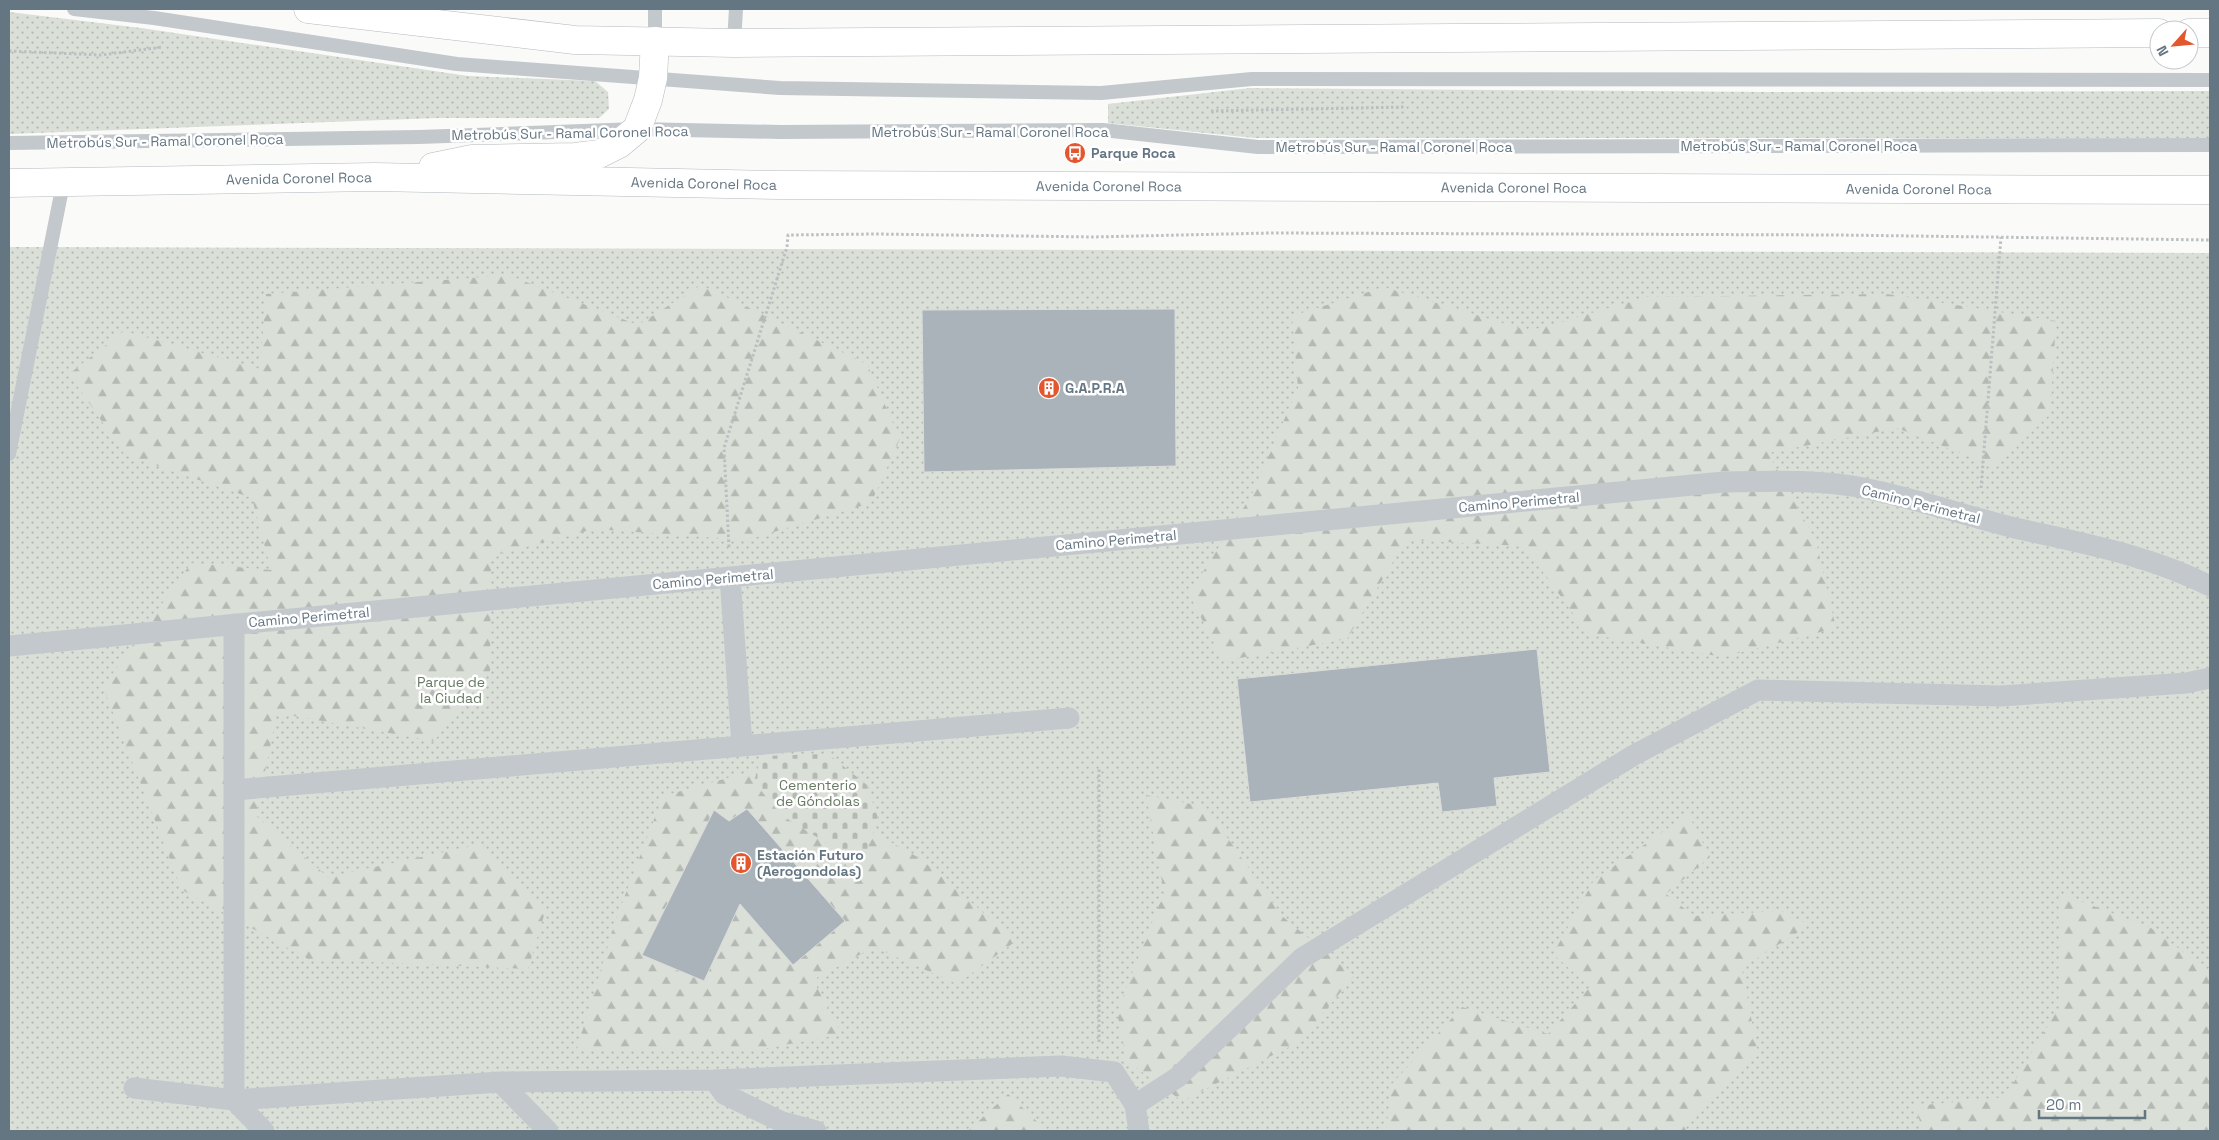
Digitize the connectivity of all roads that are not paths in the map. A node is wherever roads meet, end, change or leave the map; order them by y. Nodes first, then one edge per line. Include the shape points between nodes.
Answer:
1 (74, 9) edge
2 (308, 9) edge
3 (654, 9) edge
4 (736, 9) edge
5 (2149, 33) edge
6 (655, 41) junction
7 (734, 43) junction
8 (653, 78) junction
9 (2210, 80) edge
10 (637, 129) junction
11 (9, 143) edge
12 (2210, 145) edge
13 (375, 177) junction
14 (9, 184) edge
15 (63, 184) junction
16 (2210, 190) edge
17 (9, 454) edge
18 (730, 577) junction
19 (2210, 586) edge
20 (234, 624) junction
21 (9, 646) edge
22 (2210, 678) edge
23 (1069, 718) dead end
24 (742, 746) junction
25 (234, 790) junction
26 (714, 1080) junction
27 (500, 1082) junction
28 (134, 1088) dead end
29 (234, 1100) junction
30 (1135, 1105) junction
31 (264, 1131) edge
32 (548, 1131) edge
33 (816, 1131) edge
34 (1138, 1131) edge

1 - 8 lane via 458,64
2 - 6 main road via 575,40
3 - 6 lane
4 - 7 lane
5 - 7 main road
6 - 7 main road
6 - 8 main road
8 - 9 lane via 780,88 1101,93 1252,79
8 - 10 main road
10 - 11 lane, Metrobús Sur - Ramal Coronel Roca via 419,137
10 - 12 lane, Metrobús Sur - Ramal Coronel Roca via 780,132 1103,130 1258,147
10 - 13 main road via 619,144 599,154 472,159
13 - 15 main road, Avenida Coronel Roca
13 - 16 main road, Avenida Coronel Roca via 780,186
14 - 15 main road, Avenida Coronel Roca
15 - 17 lane
18 - 19 street, Camino Perimetral via 1724,482 1799,481 1868,489 2129,555 2184,573
18 - 20 street, Camino Perimetral
18 - 24 street
20 - 21 street, Camino Perimetral
20 - 25 street
22 - 30 street via 2186,683 2001,696 1758,690 1634,755 1302,958 1178,1077
23 - 24 street
24 - 25 street
25 - 29 street
26 - 27 street
26 - 30 street via 1061,1066 1114,1072
26 - 33 street via 724,1094 782,1122
27 - 29 street
27 - 32 street
28 - 29 street
29 - 31 street
30 - 34 street

